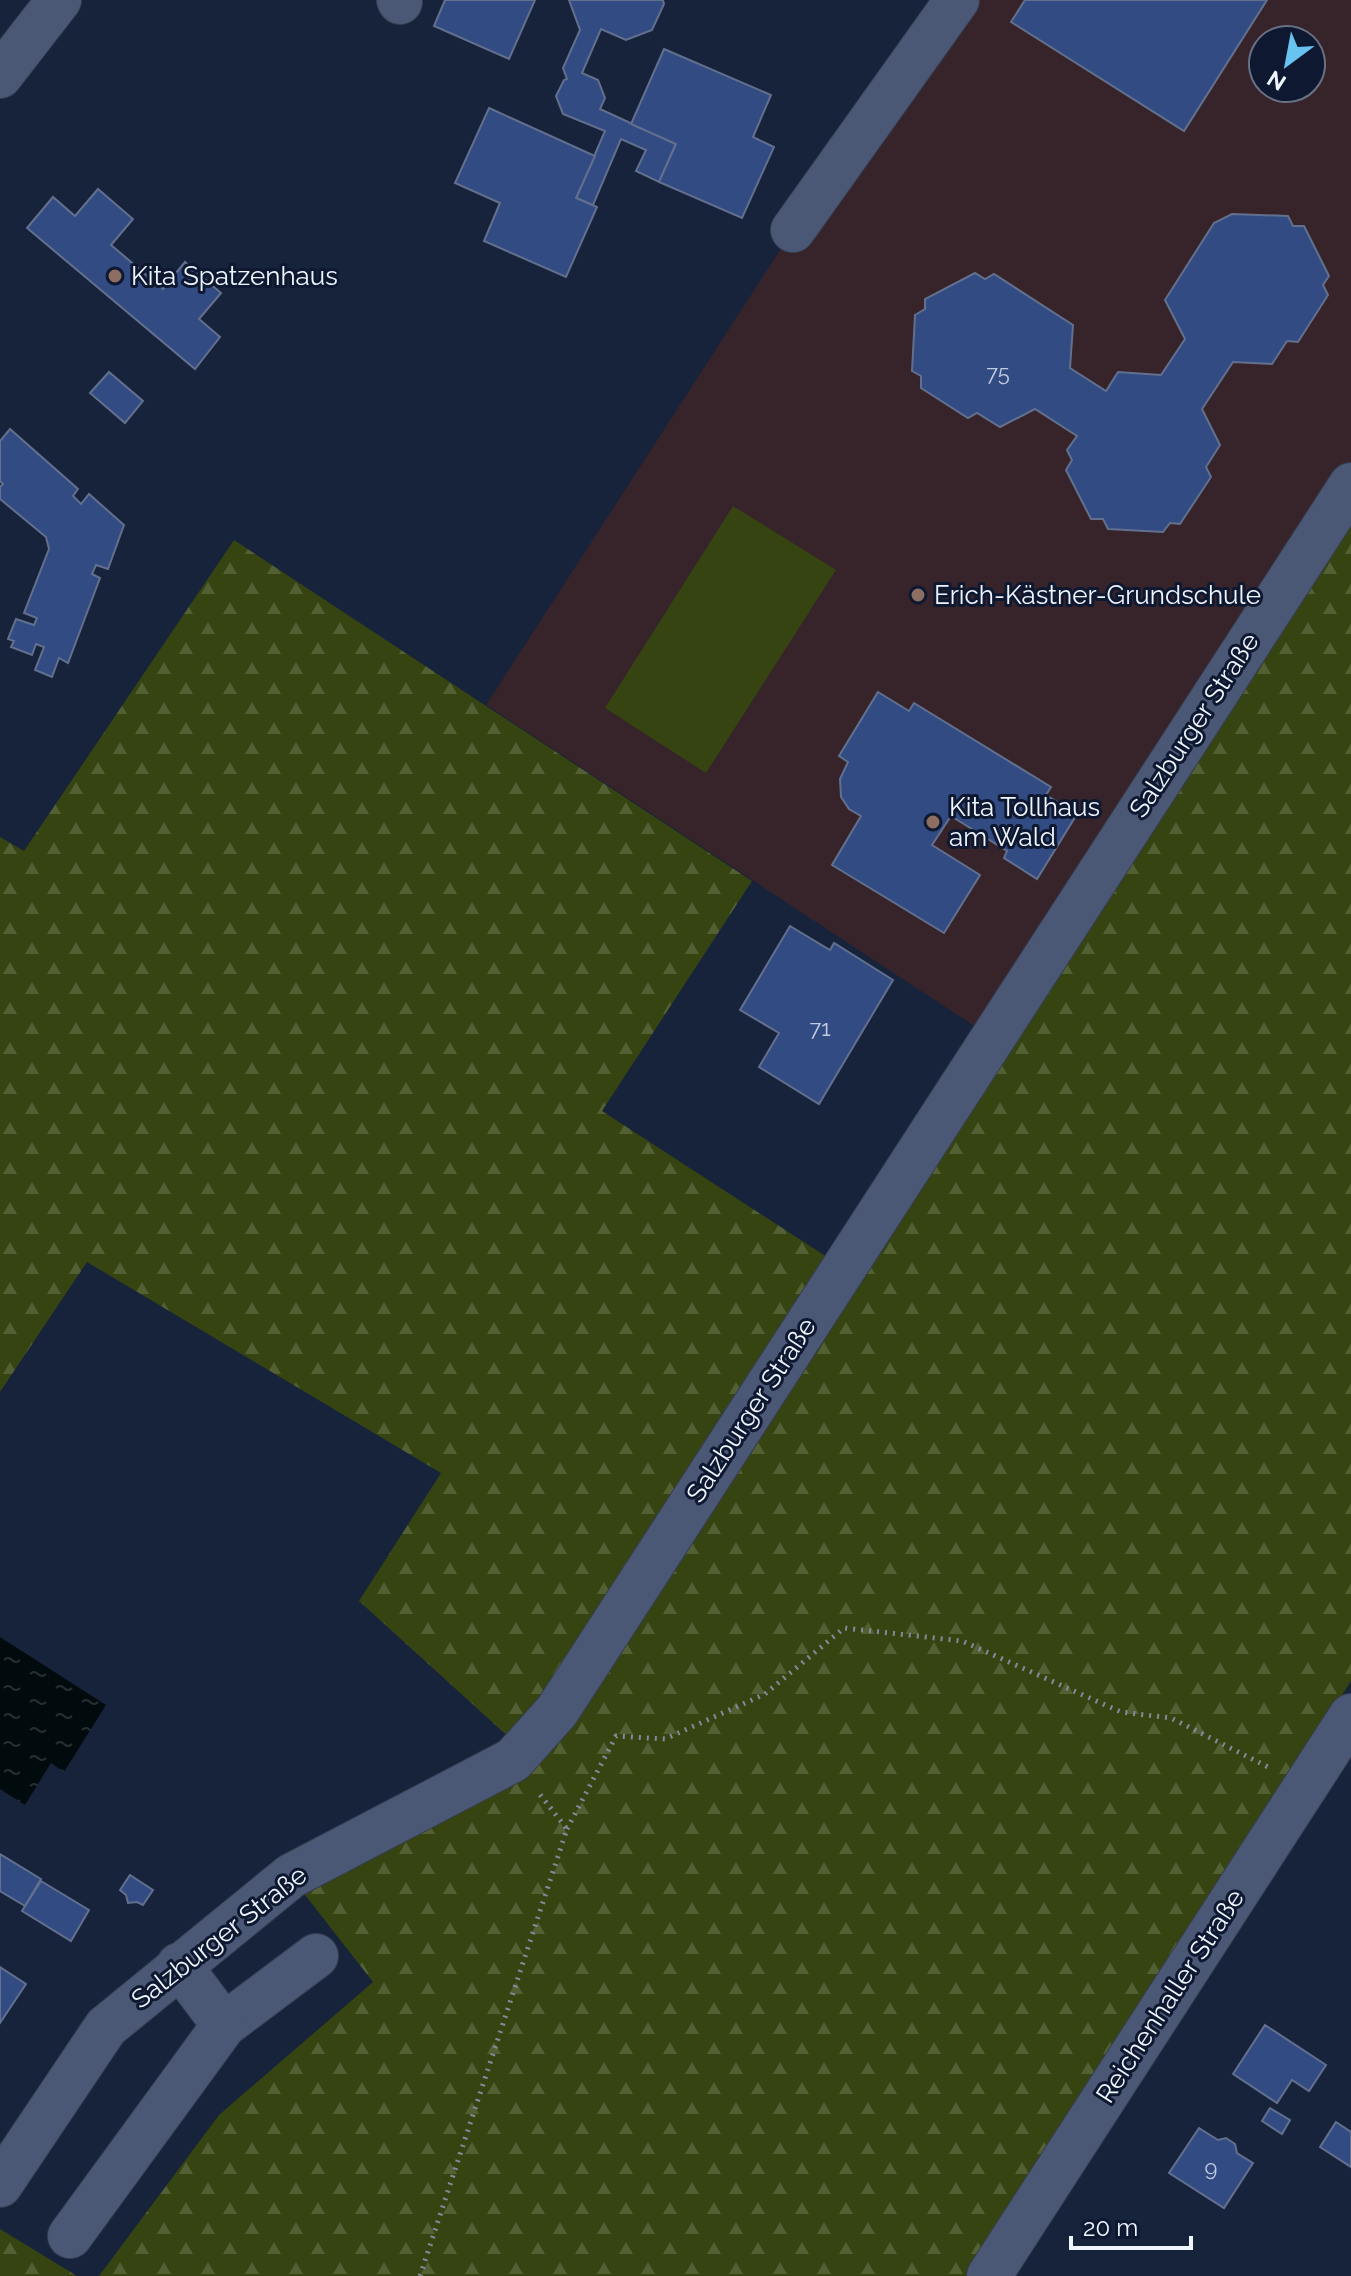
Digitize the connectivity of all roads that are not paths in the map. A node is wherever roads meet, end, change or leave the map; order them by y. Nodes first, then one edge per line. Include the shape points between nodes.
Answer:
1 (59, 0) edge
2 (957, 0) edge
3 (0, 76) edge
4 (793, 230) dead end
5 (1351, 485) edge
6 (1351, 1716) edge
7 (316, 1956) dead end
8 (179, 1965) junction
9 (224, 2025) junction
10 (0, 2185) edge
11 (70, 2236) dead end
12 (989, 2276) edge

1 - 3 street
2 - 4 street
5 - 8 street, Salzburger Straße via 557,1711 513,1760 291,1876
6 - 12 street, Reichenhaller Straße
7 - 9 street
8 - 9 street
8 - 10 street, Salzburger Straße via 106,2027
9 - 11 street

